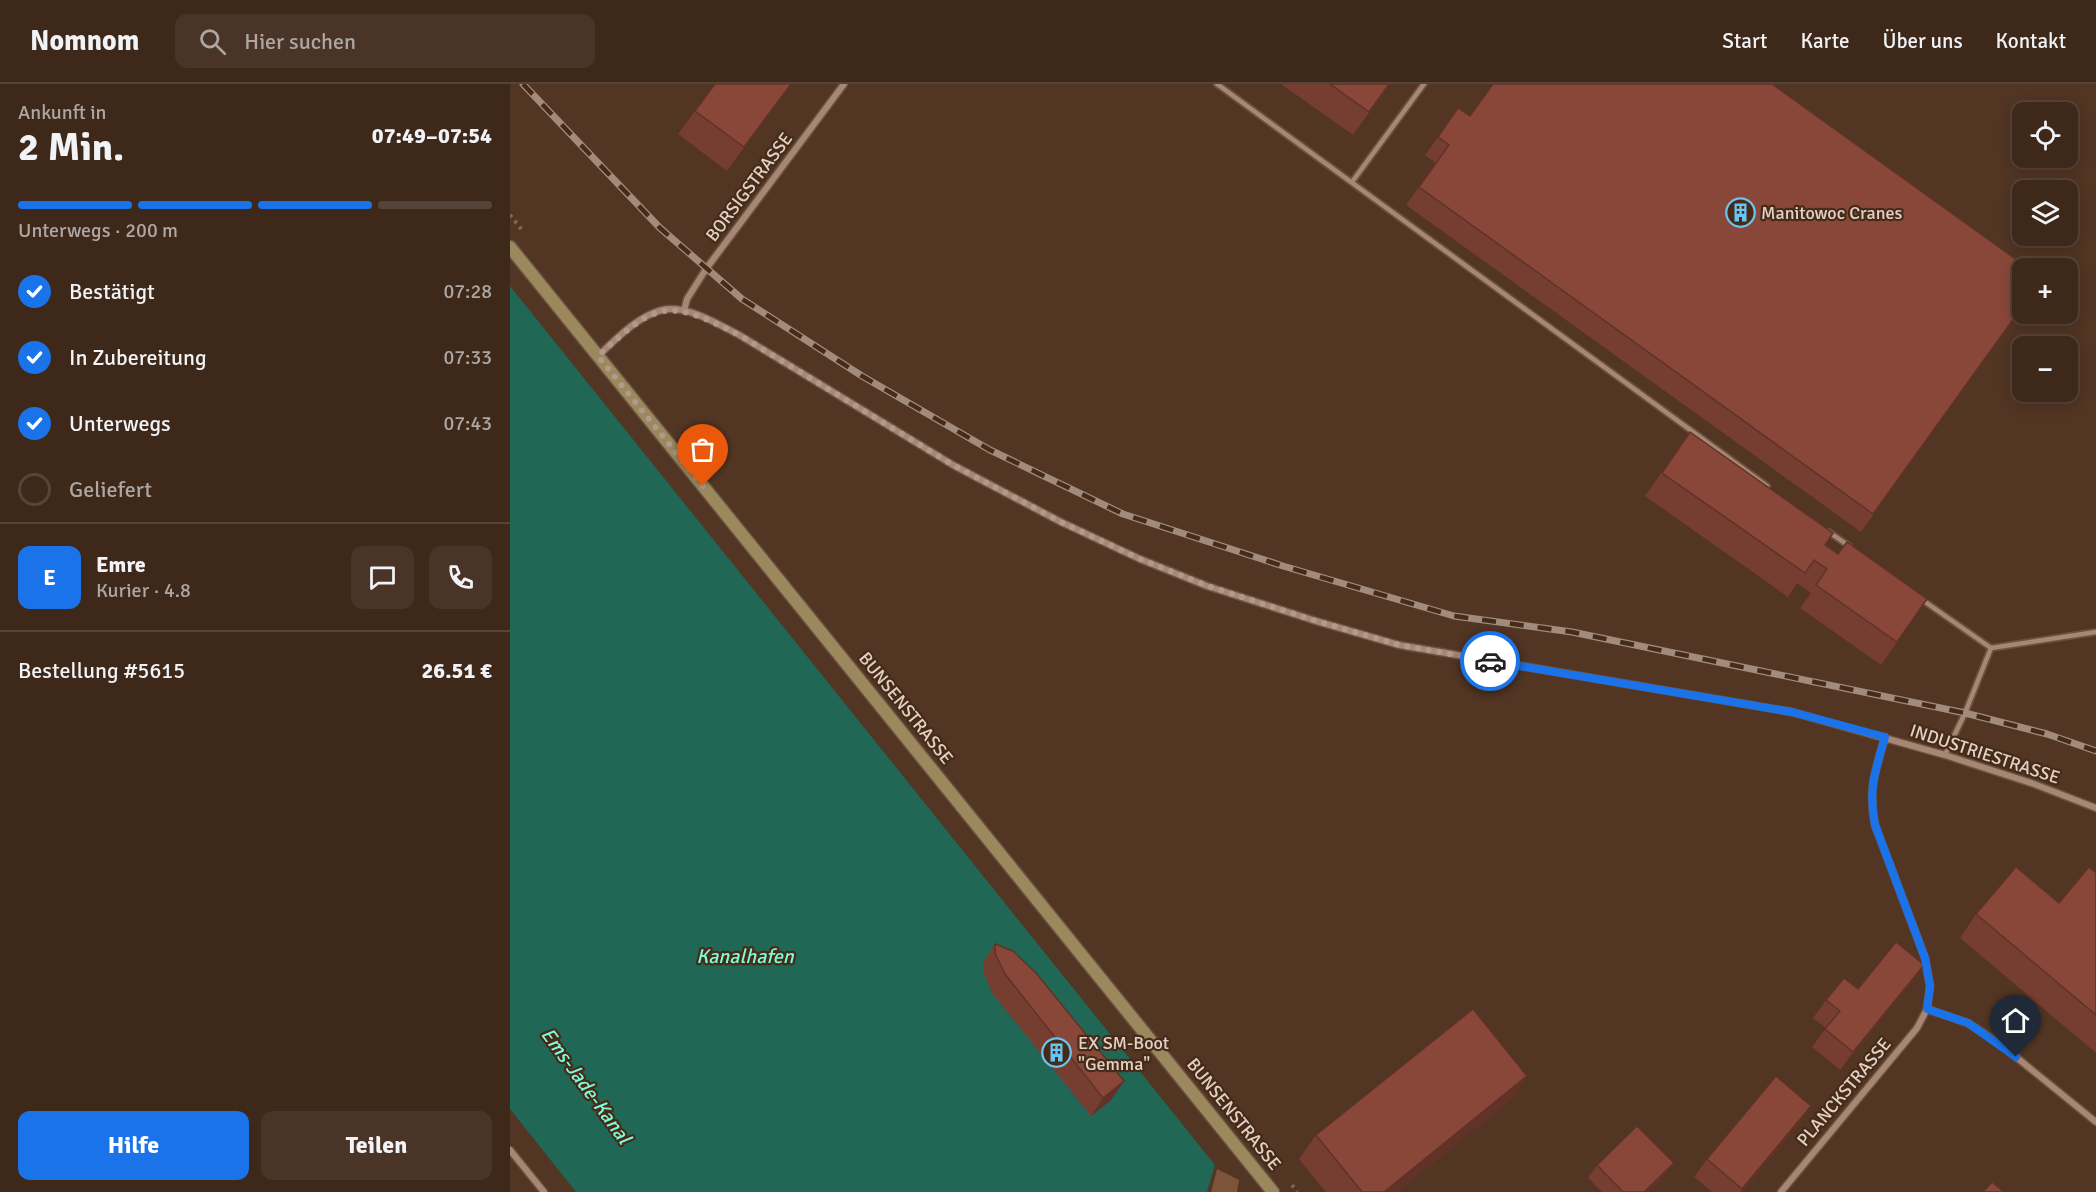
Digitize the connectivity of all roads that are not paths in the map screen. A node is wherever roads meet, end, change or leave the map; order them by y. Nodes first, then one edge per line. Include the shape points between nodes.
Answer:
1 (844, 84) edge
2 (1217, 84) edge
3 (1424, 84) edge
4 (1353, 182) junction
5 (510, 247) edge
6 (684, 311) junction
7 (598, 356) junction
8 (1768, 488) edge
9 (1827, 530) edge
10 (1856, 551) edge
11 (1914, 594) edge
12 (2096, 632) edge
13 (1991, 648) junction
14 (1885, 737) junction
15 (1945, 755) junction
16 (2096, 808) edge
17 (1927, 1009) junction
18 (2096, 1122) edge
19 (510, 1150) edge
20 (544, 1192) edge
21 (1273, 1192) edge
22 (1781, 1192) edge

1 - 6 street, BORSIGSTRASSE via 706,269
2 - 4 lane
3 - 4 lane
4 - 8 lane
5 - 7 street, BUNSENSTRASSE
6 - 7 street, INDUSTRIESTRASSE via 664,309 646,316
6 - 14 street, INDUSTRIESTRASSE via 741,336 1021,502 1140,559 1208,586 1399,645 1792,712
7 - 21 street, BUNSENSTRASSE
9 - 10 lane
11 - 13 lane
12 - 13 lane
13 - 15 lane
14 - 15 street, INDUSTRIESTRASSE
14 - 17 street, PLANCKSTRASSE via 1872,782 1871,804 1875,825 1925,958 1930,986
15 - 16 street, INDUSTRIESTRASSE
17 - 18 street via 1968,1023 2000,1044
17 - 22 street, PLANCKSTRASSE via 1917,1028
19 - 20 street

